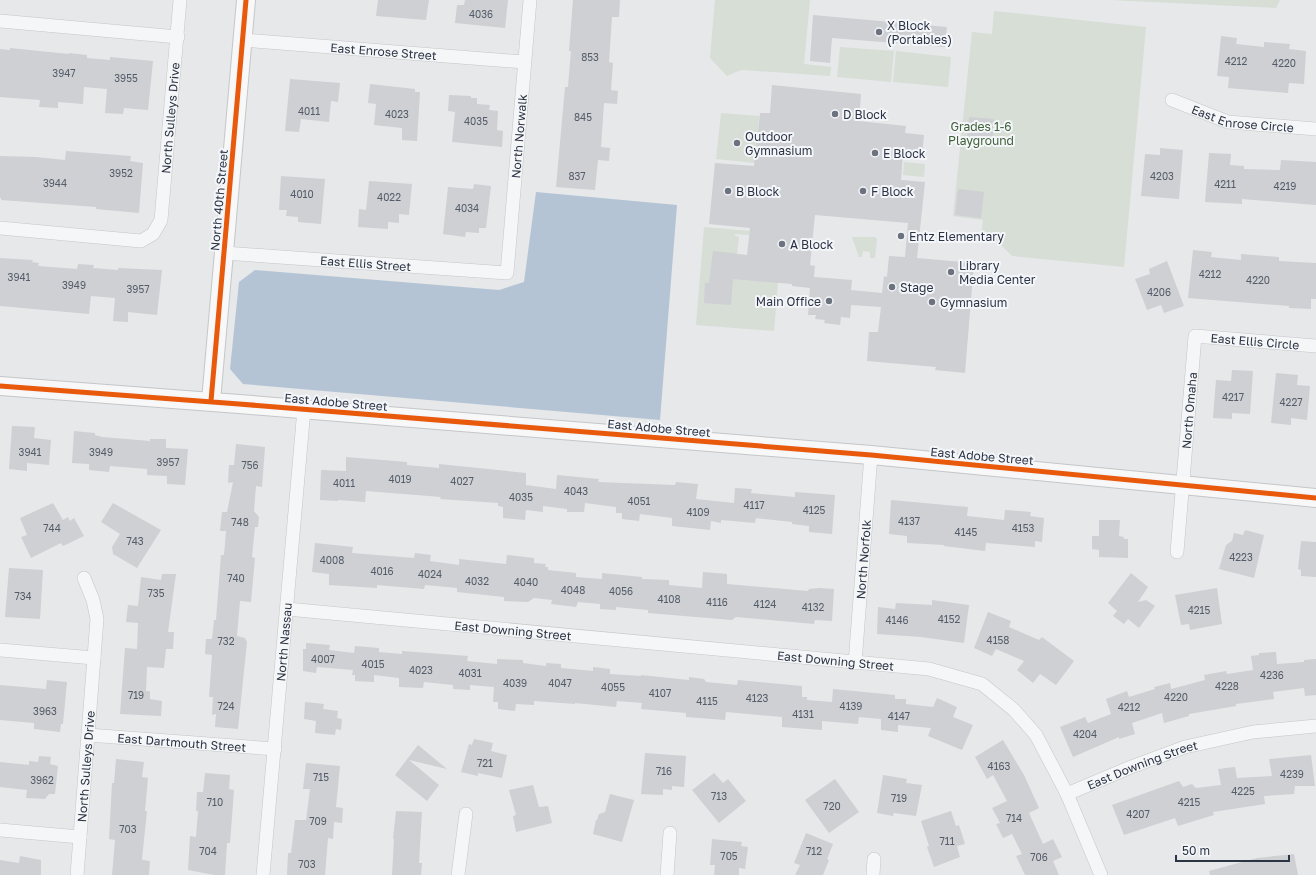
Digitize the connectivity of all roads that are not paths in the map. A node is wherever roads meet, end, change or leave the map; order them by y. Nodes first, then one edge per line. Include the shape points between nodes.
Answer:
1 (180, 0) edge
2 (246, 0) edge
3 (530, 0) edge
4 (0, 21) edge
5 (178, 37) junction
6 (243, 40) junction
7 (524, 62) junction
8 (1172, 100) dead end
9 (1316, 129) edge
10 (0, 228) edge
11 (224, 253) junction
12 (507, 273) joint
13 (1195, 336) joint
14 (1316, 346) edge
15 (0, 386) edge
16 (211, 401) junction
17 (304, 409) junction
18 (871, 455) junction
19 (1183, 486) junction
20 (1316, 498) edge
21 (1177, 552) dead end
22 (84, 578) dead end
23 (287, 609) junction
24 (0, 650) edge
25 (94, 658) junction
26 (855, 663) junction
27 (1316, 726) edge
28 (88, 735) junction
29 (275, 749) junction
30 (1067, 794) junction
31 (466, 814) dead end
32 (0, 830) edge
33 (670, 833) dead end
34 (80, 837) junction
35 (874, 859) dead end
36 (77, 875) edge
37 (262, 875) edge
38 (458, 875) edge
39 (667, 875) edge
40 (873, 875) edge
41 (1101, 875) edge

1 - 5 street, North Sulleys Drive
2 - 6 street, North 40th Street
3 - 7 street, North Norwalk
4 - 5 street
5 - 10 street, North Sulleys Drive via 161,220 153,234 141,241
6 - 7 street, East Enrose Street
6 - 11 street, North 40th Street
7 - 12 street, North Norwalk
8 - 9 street, East Enrose Circle via 1228,122
11 - 12 street, East Ellis Street
11 - 16 street, North 40th Street
13 - 14 street, East Ellis Circle
13 - 19 street, North Omaha
15 - 16 street, East Adobe Street
16 - 17 street, East Adobe Street
17 - 18 street, East Adobe Street
17 - 23 street, North Nassau
18 - 19 street, East Adobe Street
18 - 26 street, North Norfolk
19 - 20 street, East Adobe Street
19 - 21 street
22 - 25 street, North Sulleys Drive via 97,619
23 - 26 street, East Downing Street
23 - 29 street, North Nassau
24 - 25 street
25 - 28 street, North Sulleys Drive
26 - 30 street, East Downing Street via 930,669 982,684 1014,710 1036,735
27 - 30 street, East Downing Street via 1253,732 1185,747
28 - 29 street, East Dartmouth Street
28 - 34 street, North Sulleys Drive
29 - 37 street, North Nassau
30 - 41 street
31 - 38 street
32 - 34 street
33 - 39 street
34 - 36 street, North Sulleys Drive
35 - 40 street

